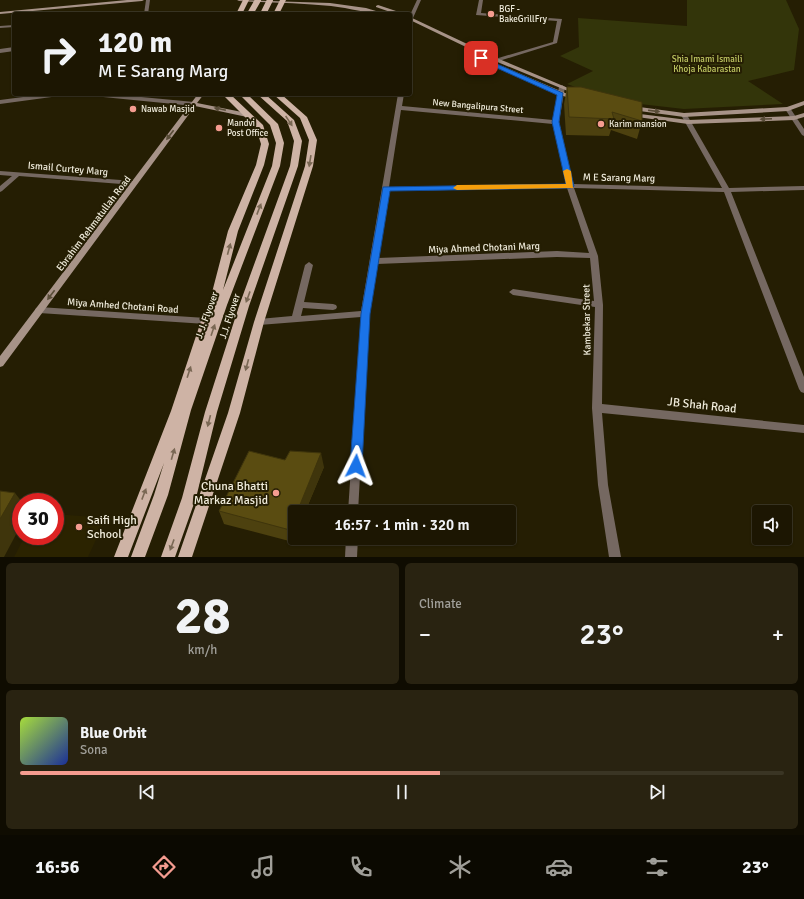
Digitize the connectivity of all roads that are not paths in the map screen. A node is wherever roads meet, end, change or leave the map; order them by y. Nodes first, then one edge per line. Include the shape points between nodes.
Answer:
1 (142, 0) edge
2 (148, 0) edge
3 (239, 0) edge
4 (246, 0) edge
5 (258, 0) edge
6 (270, 0) edge
7 (419, 0) edge
8 (481, 0) edge
9 (282, 1) edge
10 (373, 5) dead end
11 (145, 12) edge
12 (240, 12) edge
13 (251, 12) edge
14 (264, 12) edge
15 (277, 12) edge
16 (378, 12) edge
17 (394, 12) edge
18 (0, 13) edge
19 (412, 17) edge
20 (412, 23) edge
21 (412, 23) edge
22 (12, 26) edge
23 (0, 27) edge
24 (12, 49) edge
25 (0, 51) edge
26 (497, 60) junction
27 (561, 91) junction
28 (44, 96) edge
29 (113, 96) edge
30 (200, 96) edge
31 (228, 96) edge
32 (245, 96) edge
33 (263, 96) edge
34 (279, 96) edge
35 (401, 96) edge
36 (581, 98) edge
37 (0, 102) edge
38 (804, 103) edge
39 (194, 104) junction
40 (628, 107) edge
41 (400, 108) junction
42 (788, 109) junction
43 (624, 113) edge
44 (247, 115) junction
45 (804, 115) edge
46 (686, 118) junction
47 (794, 118) junction
48 (556, 122) junction
49 (804, 134) edge
50 (0, 173) edge
51 (18, 174) junction
52 (134, 183) junction
53 (570, 186) junction
54 (804, 188) edge
55 (386, 189) junction
56 (0, 190) edge
57 (727, 190) junction
58 (594, 256) junction
59 (374, 261) junction
60 (309, 265) dead end
61 (513, 292) dead end
62 (299, 305) junction
63 (599, 305) junction
64 (333, 307) dead end
65 (39, 310) junction
66 (365, 314) junction
67 (296, 319) junction
68 (206, 321) junction
69 (258, 322) junction
70 (0, 363) edge
71 (804, 389) edge
72 (597, 408) junction
73 (804, 428) edge
74 (354, 505) edge
75 (352, 545) edge
76 (121, 557) edge
77 (138, 557) edge
78 (168, 557) edge
79 (185, 557) edge
80 (351, 557) edge
81 (615, 557) edge

1 - 18 main road
2 - 11 street
3 - 4 main road
4 - 9 main road
4 - 12 main road
5 - 13 main road, bridge
6 - 14 main road, bridge
7 - 19 street
8 - 26 street via 478,14 560,20 555,43
9 - 15 main road
9 - 16 main road via 330,2
10 - 17 main road
20 - 26 main road
21 - 27 main road via 495,66
22 - 23 street
24 - 25 street
26 - 27 main road
27 - 36 main road
27 - 48 street, Kambekar Street
28 - 37 street
29 - 39 street
30 - 39 main road, Ebrahim Rehmatullah Road
31 - 44 main road
77 -> 32 main road, J. J. Flyover via 161,495 185,410 222,305 276,166 280,143 274,124
33 -> 78 main road, J.J. Flyover via 290,120 298,141 294,166 244,306 211,412 189,498
34 -> 69 main road via 303,117 313,140 309,166
35 - 41 street
38 - 42 main road
44 -> 39 main road
39 -> 52 main road, Ebrahim Rehmatullah Road
40 -> 46 main road
41 - 48 street, New Bangalipura Street
41 - 55 street
42 - 46 main road
42 - 47 street
43 - 46 main road
68 -> 44 main road via 214,304 233,231 260,166 265,144 260,127
45 - 47 main road
47 -> 46 main road
46 - 57 street
47 - 49 street
48 - 53 street, Kambekar Street
50 - 51 street, Ismail Curtey Marg
51 - 52 street, Ismail Curtey Marg
51 - 56 street
52 -> 65 main road, Ebrahim Rehmatullah Road
53 - 55 street, M E Sarang Marg
53 - 57 street, M E Sarang Marg
53 - 58 street, Kambekar Street
54 - 57 street, M E Sarang Marg
55 - 59 street
57 - 71 street
58 - 59 street, Miya Ahmed Chotani Marg via 557,254
58 - 63 street, Kambekar Street
59 - 66 street
60 - 62 street
61 - 63 street
62 - 64 street
62 - 67 street
63 - 72 street, Kambekar Street
65 - 68 street, Miya Amhed Chotani Road
65 - 70 main road, Ebrahim Rehmatullah Road
66 - 67 street
66 - 74 street
67 - 69 street
76 -> 68 main road via 177,412
69 -> 79 main road via 234,413
72 - 73 street, JB Shah Road
72 - 81 street, Kambekar Street via 603,486
75 - 80 street

